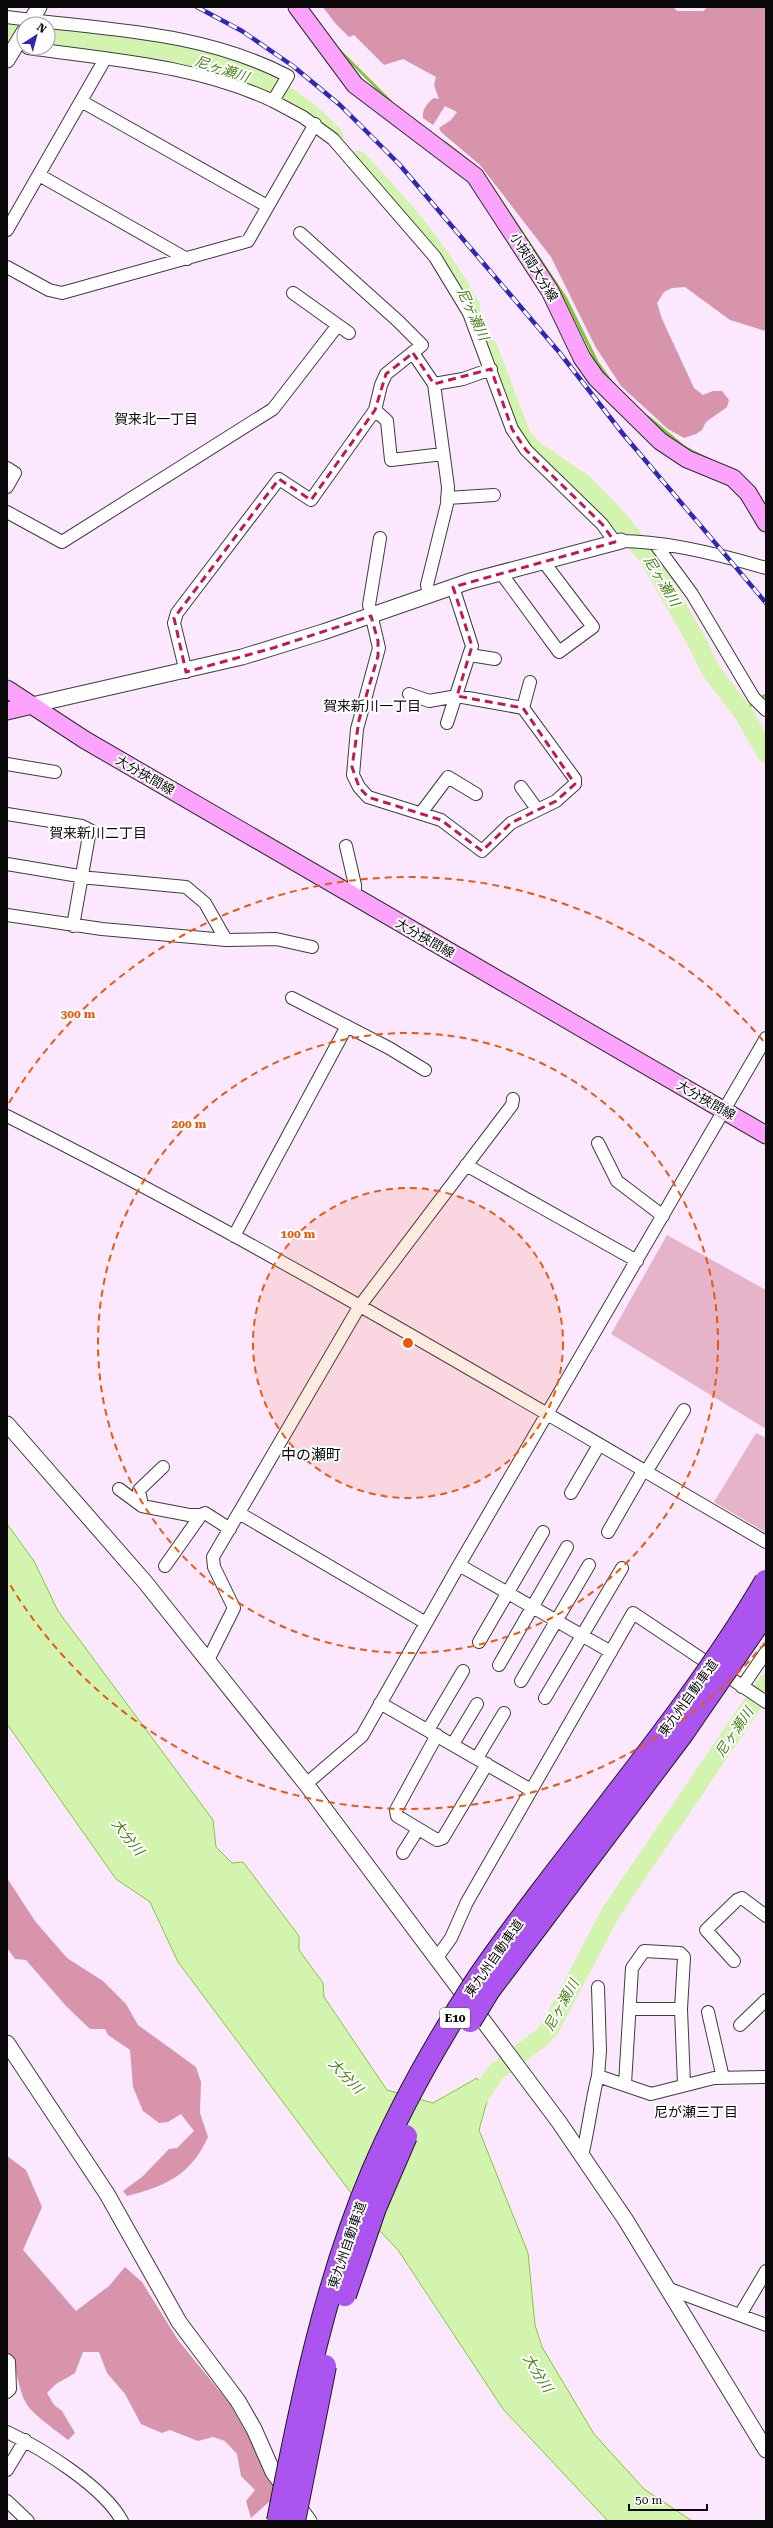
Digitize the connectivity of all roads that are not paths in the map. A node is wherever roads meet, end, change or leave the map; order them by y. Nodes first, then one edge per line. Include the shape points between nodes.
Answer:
1 (297, 7) edge
2 (7, 17) edge
3 (16, 27) edge
4 (56, 36) edge
5 (56, 44) edge
6 (16, 47) edge
7 (105, 58) junction
8 (7, 60) edge
9 (275, 98) junction
10 (81, 101) junction
11 (315, 124) junction
12 (39, 175) junction
13 (267, 206) junction
14 (7, 230) edge
15 (300, 233) dead end
16 (187, 259) junction
17 (7, 267) edge
18 (293, 293) dead end
19 (338, 325) junction
20 (349, 333) dead end
21 (413, 352) junction
22 (491, 369) junction
23 (434, 384) junction
24 (375, 410) junction
25 (443, 454) junction
26 (7, 468) edge
27 (7, 487) edge
28 (494, 495) dead end
29 (447, 498) junction
30 (7, 512) edge
31 (766, 523) edge
32 (380, 538) dead end
33 (618, 542) junction
34 (654, 544) junction
35 (543, 561) junction
36 (766, 568) edge
37 (501, 573) junction
38 (453, 587) junction
39 (430, 595) junction
40 (371, 616) junction
41 (470, 655) junction
42 (495, 659) dead end
43 (186, 672) junction
44 (530, 682) dead end
45 (7, 689) edge
46 (409, 694) dead end
47 (456, 696) junction
48 (16, 706) edge
49 (523, 708) junction
50 (766, 710) edge
51 (448, 723) dead end
52 (7, 764) edge
53 (55, 772) dead end
54 (521, 787) dead end
55 (476, 794) dead end
56 (537, 809) junction
57 (421, 813) junction
58 (7, 814) edge
59 (346, 846) dead end
60 (7, 864) edge
61 (82, 876) junction
62 (355, 897) junction
63 (7, 915) edge
64 (74, 926) junction
65 (226, 940) junction
66 (312, 947) dead end
67 (292, 998) dead end
68 (347, 1026) junction
69 (766, 1038) edge
70 (424, 1070) dead end
71 (512, 1099) dead end
72 (724, 1111) junction
73 (7, 1116) edge
74 (766, 1135) edge
75 (598, 1143) dead end
76 (466, 1165) junction
77 (663, 1216) junction
78 (234, 1236) junction
79 (636, 1261) junction
80 (359, 1307) junction
81 (684, 1410) dead end
82 (547, 1415) junction
83 (7, 1424) edge
84 (599, 1445) junction
85 (162, 1467) dead end
86 (645, 1472) junction
87 (119, 1489) dead end
88 (570, 1493) dead end
89 (142, 1506) junction
90 (239, 1513) junction
91 (201, 1515) junction
92 (230, 1529) junction
93 (543, 1532) dead end
94 (608, 1532) dead end
95 (766, 1542) edge
96 (567, 1547) dead end
97 (459, 1565) junction
98 (589, 1565) dead end
99 (165, 1566) dead end
100 (622, 1568) dead end
101 (766, 1581) edge
102 (508, 1593) junction
103 (533, 1607) junction
104 (766, 1612) edge
105 (557, 1621) junction
106 (426, 1623) junction
107 (582, 1635) junction
108 (479, 1642) dead end
109 (611, 1652) junction
110 (766, 1652) edge
111 (208, 1660) junction
112 (499, 1665) dead end
113 (463, 1671) dead end
114 (522, 1681) dead end
115 (742, 1687) junction
116 (545, 1698) dead end
117 (766, 1702) edge
118 (380, 1703) junction
119 (477, 1704) dead end
120 (504, 1713) dead end
121 (432, 1732) junction
122 (453, 1744) junction
123 (482, 1761) junction
124 (306, 1784) junction
125 (531, 1790) junction
126 (418, 1829) junction
127 (403, 1853) dead end
128 (766, 1916) edge
129 (436, 1960) junction
130 (734, 1961) dead end
131 (598, 1987) dead end
132 (766, 2000) edge
133 (631, 2009) junction
134 (681, 2009) junction
135 (708, 2012) dead end
136 (740, 2025) dead end
137 (7, 2043) edge
138 (598, 2076) junction
139 (766, 2077) edge
140 (723, 2078) junction
141 (625, 2084) junction
142 (684, 2084) junction
143 (582, 2155) junction
144 (766, 2271) edge
145 (667, 2288) junction
146 (740, 2315) junction
147 (766, 2325) edge
148 (7, 2360) edge
149 (7, 2392) edge
150 (7, 2432) edge
151 (25, 2440) junction
152 (766, 2450) edge
153 (7, 2470) edge
154 (7, 2501) edge
155 (28, 2521) edge
156 (122, 2521) edge
157 (278, 2521) edge
158 (294, 2521) edge
159 (308, 2521) edge

1 - 31 main road, 小挾間大分線 via 355,85 475,176 550,291 582,358 596,378 660,441 687,459 733,478 748,493
2 - 3 street
4 - 9 street via 194,41 256,60 288,76
5 - 7 street
6 - 8 street
7 - 9 street via 213,77
7 - 10 street
9 - 11 street
10 - 12 street
10 - 13 street
11 - 13 street
11 - 22 street via 347,154 435,257 469,313
12 - 14 street
12 - 16 street
13 - 16 street via 248,241
15 - 21 street via 418,339 422,345
16 - 17 street via 62,293 49,290
18 - 19 street
19 - 20 street
19 - 30 street via 273,409 62,542
21 - 23 street
21 - 24 street via 383,379
22 - 23 street via 463,379
22 - 33 street via 512,429 526,450
23 - 25 street
24 - 25 street via 387,421 391,460
24 - 43 street via 311,500 279,479 177,613 174,623
25 - 29 street
26 - 27 street via 15,473
28 - 29 street
29 - 39 street via 427,585
32 - 40 street via 369,598
33 - 34 street
33 - 35 street
34 - 36 street via 728,557
34 - 50 street via 692,594 754,698
35 - 37 street
35 - 37 street via 593,627 559,652
37 - 38 street
38 - 39 street
38 - 41 street via 472,643
39 - 40 street
40 - 43 street via 273,648
40 - 57 street via 379,648 357,729 353,775 368,797
41 - 42 street
41 - 47 street
43 - 48 street
44 - 49 street
45 - 48 main road, 大分挾間線
46 - 47 street via 429,701
47 - 49 street
47 - 51 street
48 - 62 main road, 大分挾間線 via 85,740
49 - 56 street via 576,781 562,797
52 - 53 street
54 - 56 street
55 - 57 street via 448,777
56 - 57 street via 511,823 482,850 450,824
58 - 61 street via 87,827 90,830
59 - 62 street via 356,885
60 - 61 street
61 - 64 street
61 - 65 street via 186,888 205,903
62 - 72 main road, 大分挾間線
63 - 64 street
64 - 65 street
65 - 66 street via 276,939
67 - 68 street
68 - 70 street
68 - 78 street
69 - 72 street
71 - 76 street via 512,1105
72 - 74 main road, 大分挾間線
72 - 77 street
73 - 78 street via 89,1157
75 - 77 street via 617,1181
76 - 79 street
76 - 80 street
77 - 79 street
78 - 80 street
79 - 82 street
80 - 82 street
80 - 90 street
81 - 86 street
82 - 84 street
82 - 97 street
83 - 111 street via 130,1564
84 - 86 street
84 - 88 street
85 - 89 street via 138,1490
86 - 94 street
86 - 95 street
87 - 89 street
89 - 91 street
90 - 92 street
90 - 106 street
91 - 92 street via 205,1514
91 - 99 street
92 - 111 street via 213,1562 234,1612
93 - 102 street
96 - 103 street
97 - 102 street
97 - 106 street
98 - 105 street
100 - 107 street
101 - 157 highway, 東九州自動車道 / E10, bridge via 729,1640 674,1718 476,1983 408,2100 373,2172 342,2254 301,2400
102 - 103 street
102 - 108 street
103 - 105 street
103 - 112 street
104 - 158 highway, 東九州自動車道 / E10, bridge via 682,1734 490,1990 457,2040 409,2130 375,2208 348,2286 324,2370
105 - 107 street
105 - 114 street
106 - 118 street
107 - 109 street
107 - 116 street
109 - 115 street via 633,1613
109 - 125 street
110 - 115 street
111 - 124 street
113 - 121 street
115 - 117 street
118 - 121 street
118 - 124 street via 362,1736
119 - 122 street
120 - 123 street
121 - 122 street
121 - 126 street via 396,1810 397,1816
122 - 123 street
123 - 125 street
123 - 126 street via 443,1838 437,1840
124 - 129 street
125 - 129 street via 467,1902 449,1942
126 - 127 street
128 - 130 street via 742,1898 706,1930
129 - 143 street
131 - 138 street
132 - 136 street
133 - 134 street
133 - 134 street via 631,1972 639,1955 647,1951 680,1954 684,1957
133 - 141 street
134 - 142 street
135 - 140 street
137 - 159 street via 107,2194 179,2322 238,2401 273,2472
138 - 141 street
138 - 143 street
139 - 140 street
140 - 142 street
141 - 142 street via 651,2094
143 - 145 street
144 - 146 street
145 - 146 street
145 - 152 street
146 - 147 street
148 - 149 street via 10,2390
150 - 151 street
151 - 153 street
151 - 156 street via 98,2493
154 - 155 street

